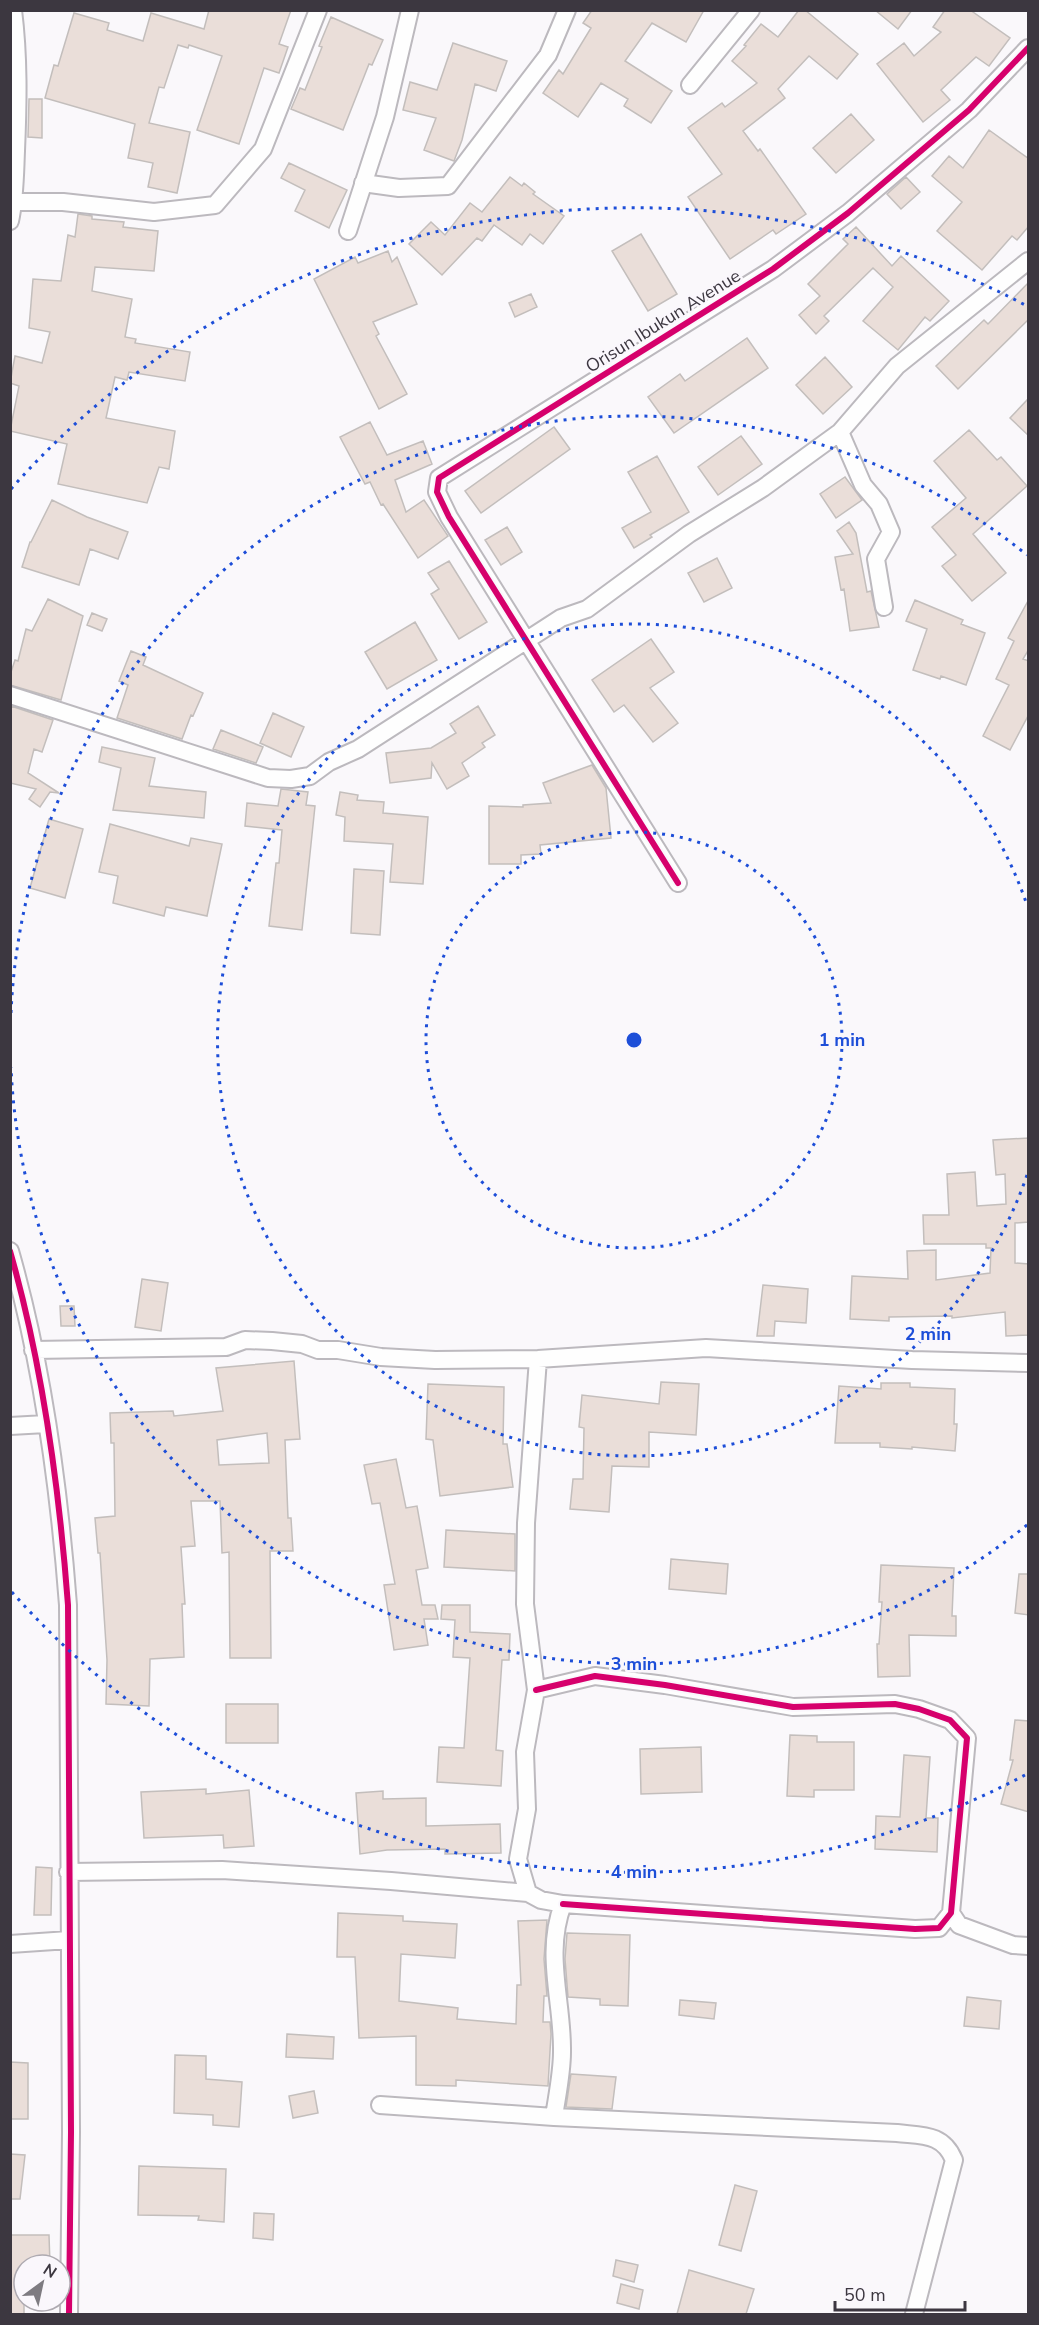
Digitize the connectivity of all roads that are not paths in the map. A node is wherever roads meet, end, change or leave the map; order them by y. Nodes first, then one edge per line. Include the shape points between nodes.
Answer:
1 (13, 10) edge
2 (318, 10) edge
3 (411, 10) edge
4 (567, 10) edge
5 (750, 10) edge
6 (1029, 48) edge
7 (690, 86) dead end
8 (363, 183) junction
9 (14, 202) junction
10 (10, 221) edge
11 (348, 231) dead end
12 (1029, 261) edge
13 (840, 432) junction
14 (884, 608) dead end
15 (525, 641) junction
16 (10, 695) edge
17 (678, 883) dead end
18 (10, 1251) edge
19 (33, 1350) junction
20 (538, 1359) junction
21 (1029, 1363) edge
22 (46, 1424) junction
23 (10, 1426) edge
24 (536, 1690) junction
25 (68, 1872) junction
26 (528, 1893) junction
27 (563, 1904) junction
28 (951, 1913) junction
29 (69, 1940) junction
30 (10, 1944) edge
31 (1029, 1946) edge
32 (380, 2105) dead end
33 (554, 2117) junction
34 (69, 2314) edge
35 (914, 2314) edge

1 - 9 street via 18,109
2 - 9 street via 263,149 215,205 154,212 63,202
3 - 8 street via 385,117
4 - 8 street via 548,55 448,186 399,188
5 - 7 street
6 - 15 street, Orisun Ibukun Avenue via 969,110 848,213 773,269 439,478 437,492 449,517
8 - 11 street
9 - 10 street
12 - 13 street via 897,366
13 - 14 street via 863,485 879,504 891,532 876,559
13 - 15 street via 587,609 561,618
15 - 16 street via 358,749 310,776 291,779 268,778
15 - 17 street, Orisun Ibukun Avenue
18 - 19 street
19 - 20 street via 226,1347 245,1340 302,1344 318,1350 381,1357
19 - 22 street
20 - 21 street via 706,1348
20 - 24 street via 526,1522 525,1604
22 - 23 street
22 - 25 street via 64,1546 68,1605
24 - 26 street via 525,1752 526,1809 518,1859
24 - 28 street via 595,1676 793,1707 895,1704 951,1720 967,1738
25 - 26 street via 222,1870
25 - 29 street
26 - 27 street
27 - 28 street via 915,1929 939,1928
27 - 33 street via 557,1918 554,1962 562,2052
28 - 31 street via 958,1925 1013,1945
29 - 30 street
29 - 34 street
32 - 33 street
33 - 35 street via 897,2133 939,2140 949,2148 954,2160

